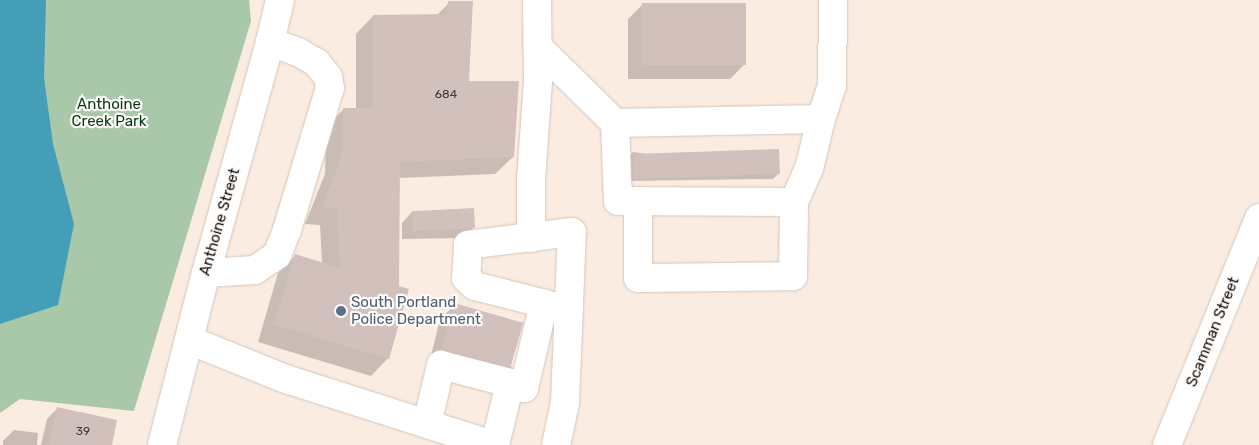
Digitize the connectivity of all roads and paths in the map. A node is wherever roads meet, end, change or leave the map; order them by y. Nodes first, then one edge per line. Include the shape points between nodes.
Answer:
1 (280, 0) edge
2 (537, 0) edge
3 (833, 0) edge
4 (270, 42) junction
5 (538, 46) junction
6 (821, 119) junction
7 (615, 123) junction
8 (638, 201) junction
9 (794, 202) junction
10 (1259, 218) edge
11 (531, 238) junction
12 (1252, 253) edge
13 (206, 273) junction
14 (556, 307) junction
15 (189, 340) junction
16 (510, 383) junction
17 (427, 424) junction
18 (167, 444) edge
19 (494, 445) edge
20 (556, 445) edge
21 (1167, 445) edge

1 - 4 street, Anthoine Street
2 - 5 street
3 - 6 street via 832,86
4 - 13 street, Anthoine Street
4 - 13 street via 298,52 317,64 328,77 330,88 277,255 255,270
5 - 7 street
5 - 11 street
6 - 7 street
6 - 9 street via 809,169
7 - 8 street via 618,201
8 - 9 street
8 - 9 street via 638,278 794,276
10 - 12 street, Scamman Street
11 - 14 street via 572,232
11 - 14 street via 468,245 466,278 475,286
12 - 21 street, Scamman Street
13 - 15 street, Anthoine Street
14 - 16 street via 524,388
14 - 20 street via 565,403
15 - 17 street via 286,380
15 - 18 street, Anthoine Street
16 - 17 street via 441,365
16 - 19 street
17 - 19 street

